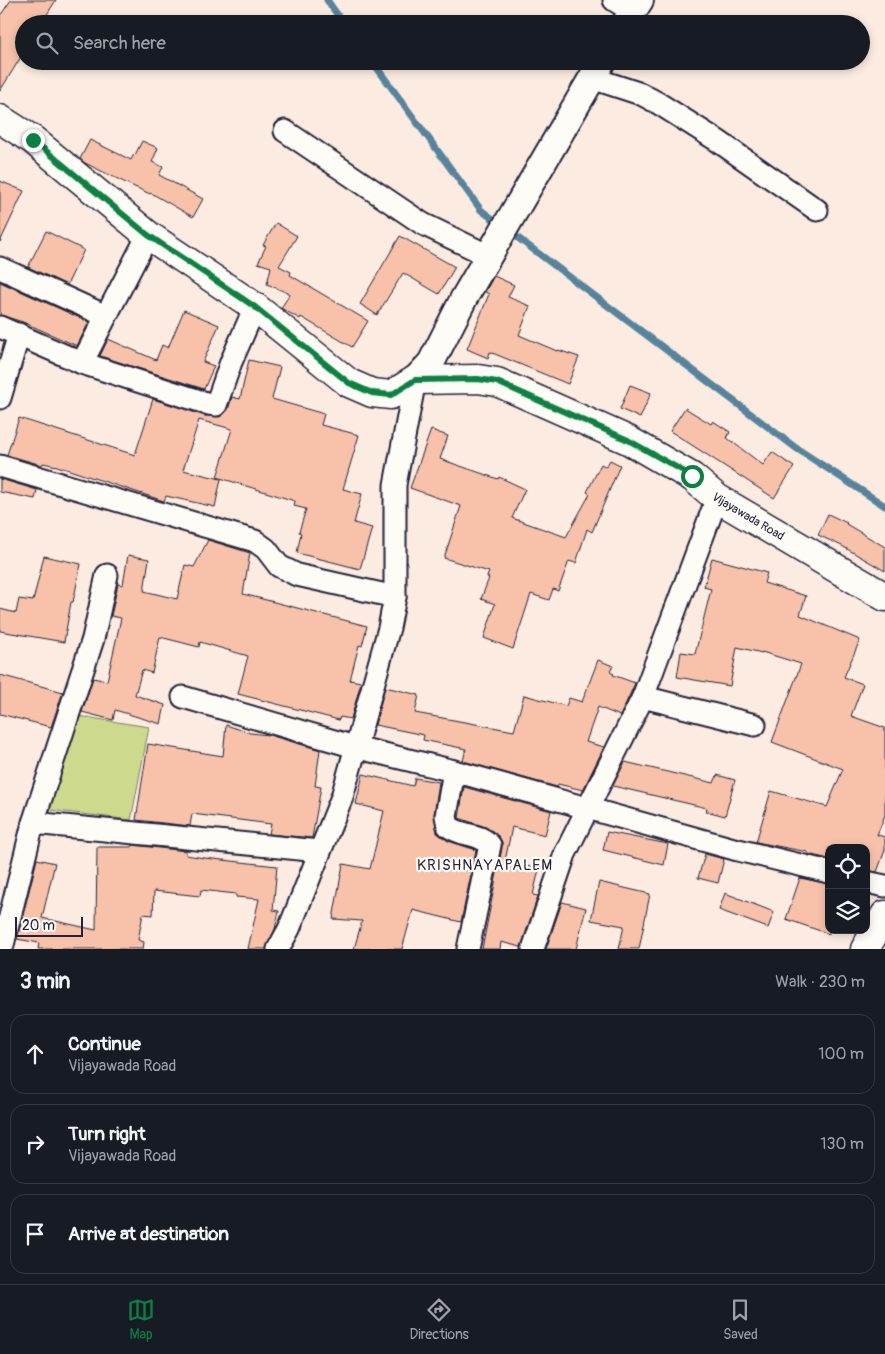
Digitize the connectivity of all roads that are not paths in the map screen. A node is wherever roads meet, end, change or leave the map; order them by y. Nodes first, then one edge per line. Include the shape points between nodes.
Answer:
1 (597, 70) edge
2 (0, 119) edge
3 (285, 131) dead end
4 (817, 210) dead end
5 (148, 235) junction
6 (492, 251) junction
7 (0, 268) edge
8 (255, 307) junction
9 (106, 316) junction
10 (9, 330) edge
11 (82, 363) junction
12 (415, 380) junction
13 (0, 398) edge
14 (0, 466) edge
15 (717, 498) junction
16 (107, 575) dead end
17 (395, 597) junction
18 (885, 597) edge
19 (183, 697) dead end
20 (643, 697) junction
21 (755, 725) dead end
22 (355, 747) junction
23 (454, 771) junction
24 (589, 809) junction
25 (33, 823) junction
26 (319, 851) junction
27 (825, 871) edge
28 (870, 883) edge
29 (885, 886) edge
30 (885, 915) edge
31 (2, 949) edge
32 (278, 949) edge
33 (468, 949) edge
34 (533, 949) edge
35 (866, 949) edge

1 - 4 street via 718,141
1 - 6 street
2 - 5 main road via 33,140
3 - 6 street via 423,224
5 - 8 main road
5 - 9 street
6 - 12 street via 431,363
7 - 9 street
8 - 11 street via 216,405
8 - 12 main road via 349,383 372,393 391,395
9 - 11 street
10 - 11 street
10 - 13 street
12 - 15 main road, Vijayawada Road via 478,379 497,382 628,440 692,476
12 - 17 street via 396,485
14 - 17 street via 255,541 279,566 296,574
15 - 18 main road, Vijayawada Road
15 - 20 street
16 - 25 street via 93,639
17 - 22 street
19 - 22 street
20 - 21 street
20 - 24 street
22 - 23 street
22 - 26 street via 342,797
23 - 24 street
23 - 33 street via 446,816 448,826 456,832 483,838 490,845
24 - 27 street
24 - 34 street via 565,854
25 - 26 street
25 - 31 street
26 - 32 street
28 - 29 street
30 - 35 main road

